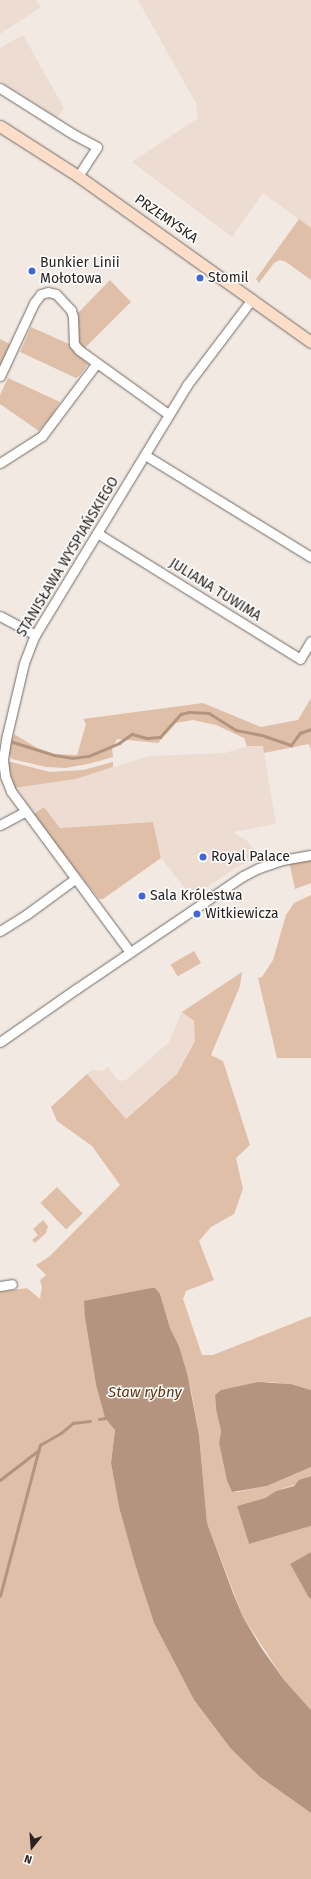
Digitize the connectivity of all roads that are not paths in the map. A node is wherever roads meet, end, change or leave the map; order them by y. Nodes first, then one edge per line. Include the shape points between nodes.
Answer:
1 (0, 88) edge
2 (0, 126) edge
3 (78, 176) junction
4 (252, 299) junction
5 (311, 342) edge
6 (96, 364) junction
7 (0, 376) edge
8 (168, 414) junction
9 (145, 455) junction
10 (0, 463) edge
11 (97, 533) junction
12 (311, 556) edge
13 (0, 616) edge
14 (35, 635) junction
15 (311, 641) edge
16 (1, 759) edge
17 (24, 812) junction
18 (0, 825) edge
19 (311, 855) edge
20 (75, 879) junction
21 (0, 931) edge
22 (130, 952) junction
23 (0, 1042) edge
24 (12, 1284) dead end
25 (0, 1286) edge

1 - 3 street via 97,147
2 - 3 main road, PRZEMYSKA
3 - 4 main road, PRZEMYSKA
4 - 5 main road, PRZEMYSKA
4 - 8 street, STANISŁAWA WYSPIAŃSKIEGO
6 - 7 street via 74,344 71,310 56,294 48,292 41,294 34,303
6 - 8 street
6 - 10 street via 42,436
8 - 9 street, STANISŁAWA WYSPIAŃSKIEGO
9 - 11 street, STANISŁAWA WYSPIAŃSKIEGO
9 - 12 street
11 - 14 street, STANISŁAWA WYSPIAŃSKIEGO
11 - 15 street, JULIANA TUWIMA via 300,659
13 - 14 street
14 - 16 street, STANISŁAWA WYSPIAŃSKIEGO via 23,669
16 - 17 street, STANISŁAWA WYSPIAŃSKIEGO via 11,791
17 - 18 street
17 - 20 street, STANISŁAWA WYSPIAŃSKIEGO
19 - 22 street via 282,860 259,868 229,885
20 - 21 street
20 - 22 street, STANISŁAWA WYSPIAŃSKIEGO
22 - 23 street
24 - 25 street

